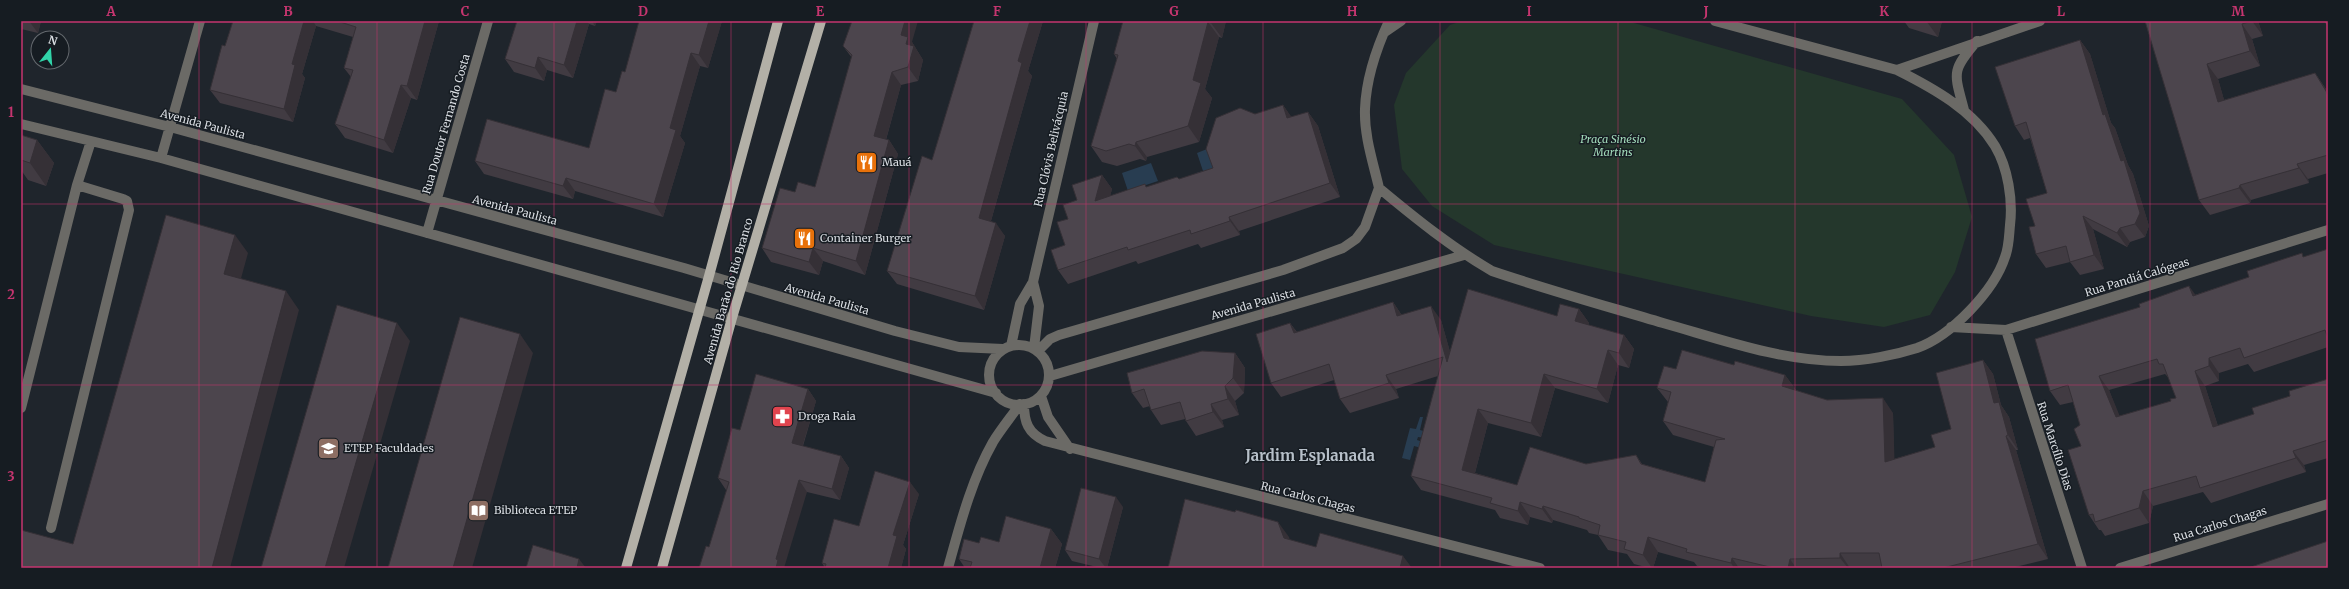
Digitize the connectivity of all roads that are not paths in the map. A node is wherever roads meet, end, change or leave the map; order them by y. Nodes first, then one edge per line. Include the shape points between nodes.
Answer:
1 (200, 21) edge
2 (488, 21) edge
3 (778, 21) edge
4 (821, 21) edge
5 (1094, 21) edge
6 (1389, 21) edge
7 (1401, 21) edge
8 (1715, 21) edge
9 (2040, 21) edge
10 (1384, 32) junction
11 (1977, 41) junction
12 (1897, 70) junction
13 (21, 89) edge
14 (1964, 110) junction
15 (21, 124) edge
16 (170, 127) junction
17 (91, 141) junction
18 (161, 158) junction
19 (77, 186) junction
20 (1379, 188) junction
21 (436, 201) junction
22 (2328, 230) edge
23 (427, 233) junction
24 (1464, 255) junction
25 (709, 276) junction
26 (1032, 282) junction
27 (742, 286) junction
28 (699, 309) junction
29 (732, 318) junction
30 (1952, 327) junction
31 (2006, 330) junction
32 (1007, 348) junction
33 (1036, 350) junction
34 (1050, 376) junction
35 (996, 393) junction
36 (1041, 396) junction
37 (1022, 404) junction
38 (21, 408) edge
39 (1070, 448) junction
40 (2328, 504) edge
41 (51, 528) dead end
42 (626, 568) edge
43 (662, 568) edge
44 (948, 568) edge
45 (1540, 568) edge
46 (2082, 568) edge
47 (2120, 568) edge

1 - 16 street
2 - 21 street, Rua Doutor Fernando Costa
3 - 25 main road, Avenida Barão do Rio Branco
4 - 27 main road, Avenida Barão do Rio Branco
5 - 26 street, Rua Clóvis Belivácquia
6 - 10 street
7 - 10 street
8 - 12 street
9 - 11 street
10 - 20 street via 1374,59 1365,109 1366,128
11 - 12 street
11 - 14 street via 1959,62 1957,72
12 - 14 street
13 - 16 street, Avenida Paulista
14 - 30 street via 1995,146 2003,164 2012,209 2006,255 2001,269 1986,293
15 - 17 street
16 - 18 street
16 - 21 street, Avenida Paulista
17 - 18 street
17 - 19 street
18 - 23 street
19 - 38 street
19 - 41 street via 123,200 127,202 129,210
20 - 24 street
20 - 33 street via 1365,227 1356,239 1343,248 1283,270 1059,335
21 - 23 street, Rua Doutor Fernando Costa
21 - 25 street, Avenida Paulista
22 - 31 street, Rua Pandiá Calógeas
23 - 28 street
24 - 30 street via 1492,271 1524,282 1715,338 1783,355 1841,361 1879,356 1918,348
24 - 34 street, Avenida Paulista
25 - 27 street, Avenida Paulista
25 - 28 main road, Avenida Barão do Rio Branco
26 - 32 street, Rua Clóvis Belivácquia via 1020,304
26 - 33 street, Rua Clóvis Belivácquia via 1039,306
27 - 29 main road, Avenida Barão do Rio Branco
27 - 32 street, Avenida Paulista via 959,347
28 - 29 street
28 - 42 main road, Avenida Barão do Rio Branco
29 - 35 street
29 - 43 main road, Avenida Barão do Rio Branco
30 - 31 street, Rua Pandiá Calógeas
31 - 46 street, Rua Marcílio Dias
32 - 33 street via 1027,346
32 - 35 street via 994,358 990,370 992,386
33 - 34 street via 1048,367
34 - 36 street
35 - 37 street via 1011,403
36 - 37 street via 1033,402
36 - 39 street via 1048,416
37 - 39 street, Rua Carlos Chagas via 1026,425 1036,437
37 - 44 street via 994,441 978,473
39 - 45 street, Rua Carlos Chagas
40 - 47 street, Rua Carlos Chagas

